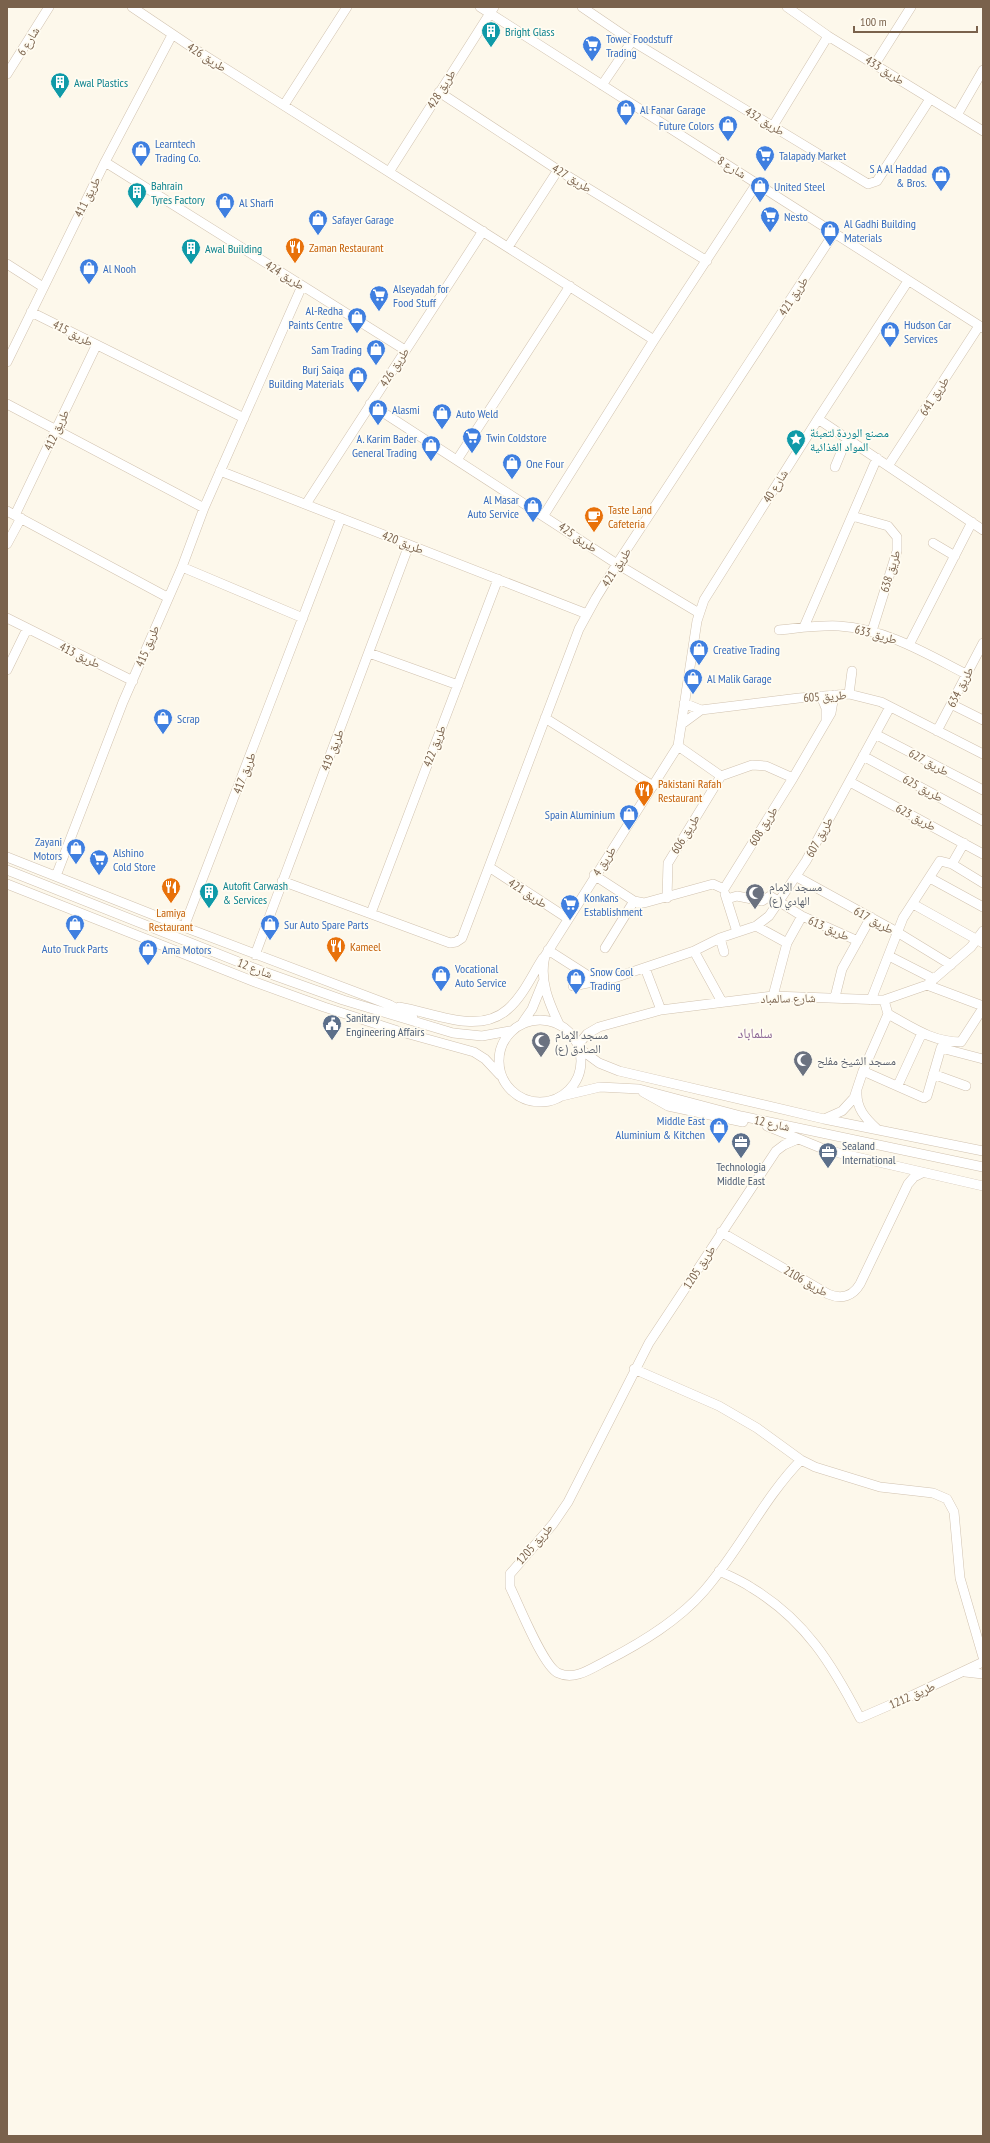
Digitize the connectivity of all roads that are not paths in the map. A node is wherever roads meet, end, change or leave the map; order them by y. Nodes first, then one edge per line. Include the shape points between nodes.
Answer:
1 (49, 7) edge
2 (132, 7) edge
3 (347, 7) edge
4 (480, 7) edge
5 (582, 7) edge
6 (911, 7) edge
7 (790, 8) edge
8 (492, 10) edge
9 (172, 35) junction
10 (828, 36) junction
11 (632, 41) junction
12 (875, 64) junction
13 (983, 70) edge
14 (7, 74) edge
15 (602, 85) junction
16 (439, 92) junction
17 (930, 99) junction
18 (284, 105) junction
19 (957, 115) junction
20 (774, 126) junction
21 (983, 131) edge
22 (105, 162) junction
23 (558, 170) junction
24 (389, 172) junction
25 (757, 183) junction
26 (483, 231) junction
27 (834, 233) junction
28 (508, 247) junction
29 (707, 261) junction
30 (7, 264) edge
31 (908, 281) junction
32 (302, 286) junction
33 (570, 286) junction
34 (43, 287) junction
35 (31, 312) junction
36 (981, 327) edge
37 (654, 340) junction
38 (96, 346) junction
39 (404, 350) junction
40 (7, 362) edge
41 (7, 404) edge
42 (370, 404) junction
43 (244, 418) junction
44 (818, 419) junction
45 (56, 430) junction
46 (847, 438) junction
47 (876, 458) junction
48 (457, 460) junction
49 (888, 466) junction
50 (835, 467) dead end
51 (220, 471) junction
52 (306, 504) junction
53 (204, 508) junction
54 (14, 515) edge
55 (544, 515) junction
56 (852, 516) junction
57 (342, 518) junction
58 (972, 522) junction
59 (983, 530) edge
60 (933, 543) dead end
61 (7, 544) edge
62 (409, 544) junction
63 (955, 556) junction
64 (617, 564) junction
65 (182, 566) junction
66 (498, 579) junction
67 (168, 597) junction
68 (699, 613) junction
69 (586, 614) junction
70 (7, 618) edge
71 (303, 618) junction
72 (804, 627) junction
73 (27, 629) junction
74 (779, 630) dead end
75 (872, 631) junction
76 (983, 643) edge
77 (909, 644) junction
78 (369, 653) junction
79 (7, 670) edge
80 (852, 671) dead end
81 (966, 674) junction
82 (133, 681) junction
83 (458, 685) junction
84 (849, 694) junction
85 (834, 695) junction
86 (821, 696) junction
87 (684, 703) junction
88 (951, 704) junction
89 (890, 707) junction
90 (701, 710) junction
91 (545, 718) junction
92 (983, 720) edge
93 (824, 723) junction
94 (682, 724) junction
95 (937, 731) junction
96 (875, 734) junction
97 (678, 746) junction
98 (983, 754) edge
99 (863, 756) junction
100 (721, 776) junction
101 (794, 778) junction
102 (850, 782) junction
103 (652, 786) junction
104 (983, 790) edge
105 (983, 820) edge
106 (964, 843) junction
107 (983, 854) edge
108 (7, 857) edge
109 (947, 862) junction
110 (489, 867) junction
111 (7, 870) edge
112 (594, 875) junction
113 (56, 876) junction
114 (797, 877) junction
115 (930, 878) junction
116 (282, 881) junction
117 (983, 883) edge
118 (7, 884) edge
119 (724, 889) junction
120 (667, 898) junction
121 (727, 898) junction
122 (634, 901) junction
123 (779, 902) junction
124 (913, 904) junction
125 (983, 907) edge
126 (371, 913) junction
127 (802, 916) junction
128 (567, 918) junction
129 (871, 918) junction
130 (756, 926) junction
131 (184, 927) junction
132 (983, 931) edge
133 (737, 932) junction
134 (897, 932) junction
135 (720, 938) junction
136 (858, 941) junction
137 (980, 941) edge
138 (787, 943) junction
139 (605, 948) dead end
140 (694, 951) junction
141 (724, 952) dead end
142 (546, 953) junction
143 (255, 955) junction
144 (889, 956) junction
145 (951, 965) junction
146 (645, 968) junction
147 (543, 982) junction
148 (598, 982) junction
149 (930, 982) junction
150 (573, 986) dead end
151 (773, 996) junction
152 (835, 997) junction
153 (871, 1000) junction
154 (884, 1000) junction
155 (722, 1002) junction
156 (390, 1005) junction
157 (983, 1007) edge
158 (661, 1010) junction
159 (888, 1014) junction
160 (523, 1022) junction
161 (422, 1024) junction
162 (559, 1024) junction
163 (510, 1031) junction
164 (922, 1033) junction
165 (943, 1045) junction
166 (579, 1047) junction
167 (983, 1058) edge
168 (863, 1071) junction
169 (933, 1074) junction
170 (500, 1075) junction
171 (898, 1085) junction
172 (966, 1086) dead end
173 (639, 1089) junction
174 (858, 1090) junction
175 (562, 1096) junction
176 (824, 1119) junction
177 (776, 1130) junction
178 (877, 1130) junction
179 (798, 1139) junction
180 (776, 1151) junction
181 (983, 1151) edge
182 (898, 1167) junction
183 (983, 1167) edge
184 (922, 1173) junction
185 (983, 1186) edge
186 (906, 1188) junction
187 (722, 1232) junction
188 (634, 1369) junction
189 (800, 1460) junction
190 (719, 1571) junction
191 (983, 1657) edge
192 (983, 1662) edge
193 (964, 1672) junction
194 (983, 1674) edge

1 - 14 street, شارع 6
2 - 9 street, طريق 426
3 - 18 street
4 - 8 street, شارع 8
5 - 11 street, طريق 432
6 - 12 street
7 - 10 street, طريق 433
8 - 15 street, شارع 8
8 - 16 street, طريق 428
9 - 18 street, طريق 426
9 - 22 street, طريق 411
10 - 12 street, طريق 433
10 - 20 street
11 - 15 street
11 - 20 street, طريق 432
12 - 17 street, طريق 433
13 - 19 street
15 - 25 street, شارع 8
16 - 23 street, طريق 427
16 - 24 street, طريق 428
17 - 19 street, طريق 433
17 - 20 street, طريق 432 via 873,184 868,184
18 - 24 street, طريق 426
19 - 21 street, طريق 433
22 - 32 street, طريق 424
22 - 34 street, طريق 411
23 - 28 street
23 - 29 street, طريق 427
24 - 26 street, طريق 426
25 - 27 street, شارع 8
25 - 29 street
26 - 28 street, طريق 426
26 - 39 street, طريق 426
27 - 31 street, شارع 8
27 - 64 street, طريق 421
28 - 33 street, طريق 426
29 - 37 street
30 - 34 street
31 - 36 street, شارع 8
31 - 44 street, شارع 40
32 - 39 street, طريق 424
32 - 43 street, طريق 415
33 - 37 street, طريق 426
33 - 48 street
34 - 35 street, طريق 411
35 - 38 street, طريق 415
35 - 40 street, طريق 411
36 - 49 street, طريق 641
37 - 55 street
38 - 43 street, طريق 415
38 - 45 street, طريق 412
39 - 42 street, طريق 426
41 - 45 street
42 - 48 street, طريق 425
42 - 52 street, طريق 426
43 - 51 street, طريق 415
44 - 46 street
44 - 68 street, شارع 40 via 704,600
45 - 53 street
45 - 54 street, طريق 412
46 - 47 street
46 - 50 street
47 - 49 street
47 - 56 street
48 - 55 street, طريق 425
49 - 58 street
51 - 52 street, طريق 420
51 - 53 street, طريق 415
52 - 57 street, طريق 420
53 - 65 street, طريق 415
54 - 61 street
54 - 67 street
55 - 64 street, طريق 425
56 - 72 street
56 - 75 street, طريق 638 via 888,526 897,537 896,551
57 - 62 street, طريق 420
57 - 71 street, طريق 417
58 - 59 street
58 - 63 street
60 - 63 street
62 - 66 street, طريق 420
62 - 78 street, طريق 419
63 - 77 street
64 - 68 street, طريق 425
64 - 69 street, طريق 421
65 - 67 street, طريق 415
65 - 71 street
66 - 69 street, طريق 420
66 - 83 street, طريق 422
67 - 82 street, طريق 415
68 - 87 street, طريق 4
69 - 91 street, طريق 421
70 - 73 street, طريق 413
71 - 131 street, طريق 417
72 - 74 street, طريق 633
72 - 75 street, طريق 633 via 838,626
73 - 79 street
73 - 82 street, طريق 413
75 - 77 street, طريق 633
76 - 81 street, طريق 634
77 - 81 street, طريق 633
78 - 83 street
78 - 116 street, طريق 419
80 - 84 street
81 - 88 street, طريق 634
82 - 113 street, طريق 415
83 - 126 street, طريق 422
84 - 85 street, طريق 605
84 - 89 street, طريق 605
85 - 86 street, طريق 605
85 - 93 street, طريق 608 via 832,711
86 - 90 street, طريق 605
86 - 93 street, طريق 608 via 827,713
87 - 90 street, طريق 605
87 - 94 street, طريق 4
88 - 92 street
88 - 95 street, طريق 634
89 - 95 street, طريق 605
89 - 96 street, طريق 607
90 - 94 street, طريق 605
91 - 103 street
91 - 110 street, طريق 421
93 - 101 street, طريق 608
94 - 97 street, طريق 4
95 - 98 street, طريق 605
96 - 99 street, طريق 607
96 - 104 street, طريق 627
97 - 100 street
97 - 103 street, طريق 4
99 - 102 street, طريق 607
99 - 105 street, طريق 625
100 - 101 street via 752,765 766,766
100 - 120 street, طريق 606 via 668,863
101 - 119 street, طريق 608
102 - 106 street, طريق 623
102 - 114 street, طريق 607
103 - 112 street, طريق 4
106 - 107 street, طريق 623
106 - 109 street
108 - 113 street
109 - 115 street via 940,861
109 - 117 street
110 - 126 street, طريق 421 via 462,938 456,942 450,943
110 - 128 street, طريق 421
111 - 161 street, شارع 12 via 259,970 343,1000
112 - 122 street
112 - 128 street, طريق 4
113 - 131 street
114 - 123 street, طريق 607
114 - 129 street, طريق 617
115 - 124 street
115 - 125 street
116 - 126 street
116 - 143 street, طريق 419
118 - 170 street, شارع 12 via 317,1004 474,1052 485,1059
119 - 120 street via 713,884
119 - 121 street
120 - 122 street via 644,903
121 - 123 street via 737,896 762,901 769,896
121 - 133 street
122 - 139 street
123 - 127 street, طريق 613
123 - 130 street, طريق 607 via 769,916
124 - 134 street
124 - 137 street
127 - 136 street, طريق 613
127 - 138 street
128 - 142 street, طريق 4
129 - 134 street, طريق 617
129 - 136 street
130 - 133 street, طريق 607
130 - 138 street
131 - 143 street
132 - 137 street, شارع سالمباد
133 - 135 street, طريق 607
134 - 144 street
134 - 145 street, طريق 617
135 - 140 street, طريق 607
135 - 141 street
136 - 152 street via 842,969
137 - 145 street, شارع سالمباد
138 - 151 street
140 - 146 street, طريق 607
140 - 155 street
142 - 147 street, طريق 4 via 542,969
142 - 148 street
142 - 156 street via 508,1009 484,1022 470,1022
143 - 156 street
144 - 149 street
144 - 153 street
145 - 149 street, شارع سالمباد
146 - 148 street, طريق 607
146 - 158 street
147 - 160 street via 532,1010
147 - 162 street
148 - 150 street, طريق 607
149 - 154 street, شارع سالمباد
149 - 157 street
151 - 152 street, شارع سالمباد
151 - 155 street, شارع سالمباد
152 - 153 street, شارع سالمباد
153 - 154 street, شارع سالمباد
154 - 159 street
155 - 158 street, شارع سالمباد
156 - 161 street
157 - 165 street via 962,1041
158 - 166 street, شارع سالمباد via 599,1027 587,1034
159 - 164 street
159 - 168 street
160 - 162 street via 542,1020
160 - 163 street
161 - 163 street, شارع 12 via 467,1035 496,1035
162 - 166 street via 572,1035
163 - 170 street via 499,1052
164 - 165 street
164 - 171 street
165 - 167 street
165 - 169 street
166 - 175 street via 579,1076
166 - 176 street, شارع 12 via 599,1063 619,1071
168 - 171 street
168 - 174 street
169 - 171 street via 927,1096 924,1098
169 - 172 street
170 - 175 street via 512,1092 522,1099 546,1102
173 - 175 street, شارع 12 via 600,1087
173 - 177 street via 672,1107
173 - 183 street, شارع 12 via 741,1116
174 - 176 street via 842,1111
174 - 178 street via 858,1106
176 - 178 street, شارع 12
177 - 179 street
177 - 180 street via 779,1140
178 - 181 street, شارع 12
179 - 180 street, طريق 1205
179 - 182 street via 826,1150
180 - 187 street, طريق 1205
182 - 184 street
182 - 186 street via 906,1179
184 - 185 street
184 - 186 street, طريق 2106 via 914,1177
186 - 187 street, طريق 2106 via 857,1290 846,1297 828,1294
187 - 188 street, طريق 1205
188 - 189 street via 719,1406 757,1428
188 - 190 street, طريق 1205 via 581,1479 553,1524 513,1568 510,1587 548,1664 558,1673 572,1676 623,1652 656,1632 689,1607
189 - 190 street, طريق 1205 via 774,1491
189 - 191 street via 873,1486 933,1493 947,1499 954,1512 960,1578
190 - 193 street, طريق 1212 via 752,1588 804,1630 826,1657 860,1718
192 - 193 street, طريق 1212
193 - 194 street, طريق 1212

